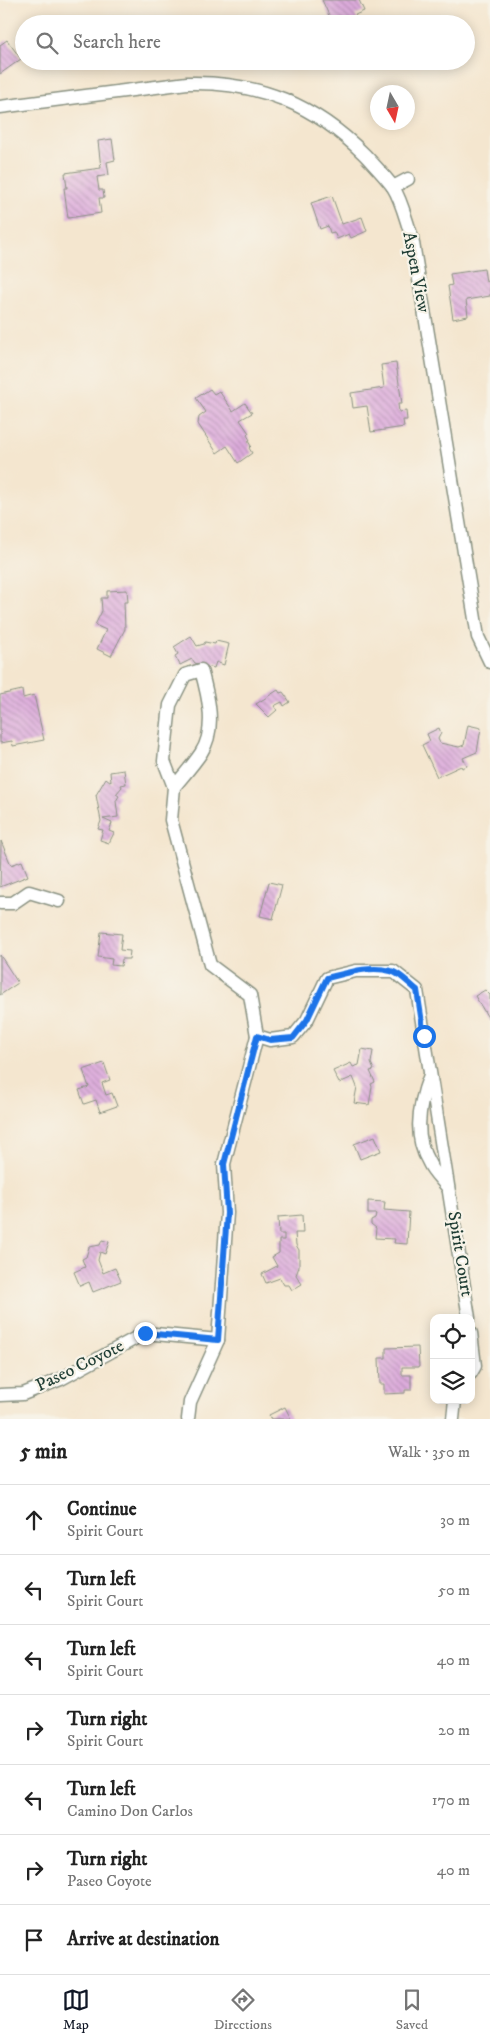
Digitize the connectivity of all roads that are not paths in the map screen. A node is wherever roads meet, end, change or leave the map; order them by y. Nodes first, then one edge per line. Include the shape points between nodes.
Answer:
1 (0, 107) edge
2 (408, 179) dead end
3 (393, 187) junction
4 (490, 662) edge
5 (174, 786) junction
6 (59, 901) dead end
7 (0, 903) edge
8 (257, 1036) junction
9 (431, 1075) junction
10 (450, 1190) junction
11 (468, 1314) edge
12 (218, 1340) junction
13 (0, 1396) edge
14 (455, 1404) edge
15 (188, 1419) edge
16 (453, 1419) edge

1 - 3 street, Aspen View via 180,83 238,85 288,100 320,116 349,140
2 - 3 street
3 - 4 street, Aspen View via 412,237 478,637
5 - 5 street via 202,751 210,726 209,697 201,670 185,675 170,705 164,760
5 - 8 street via 171,820 210,965 250,995
6 - 7 street via 29,892 13,903
8 - 9 street, Spirit Court via 270,1040 293,1038 307,1020 327,978 356,971 392,971 417,990
8 - 12 street via 224,1164 227,1213
9 - 10 street, Spirit Court
9 - 10 street, Spirit Court via 422,1096 420,1136 429,1164
10 - 11 street, Spirit Court
12 - 13 street, Paseo Coyote via 145,1333 61,1379 23,1394
12 - 15 street via 190,1402
14 - 16 street

